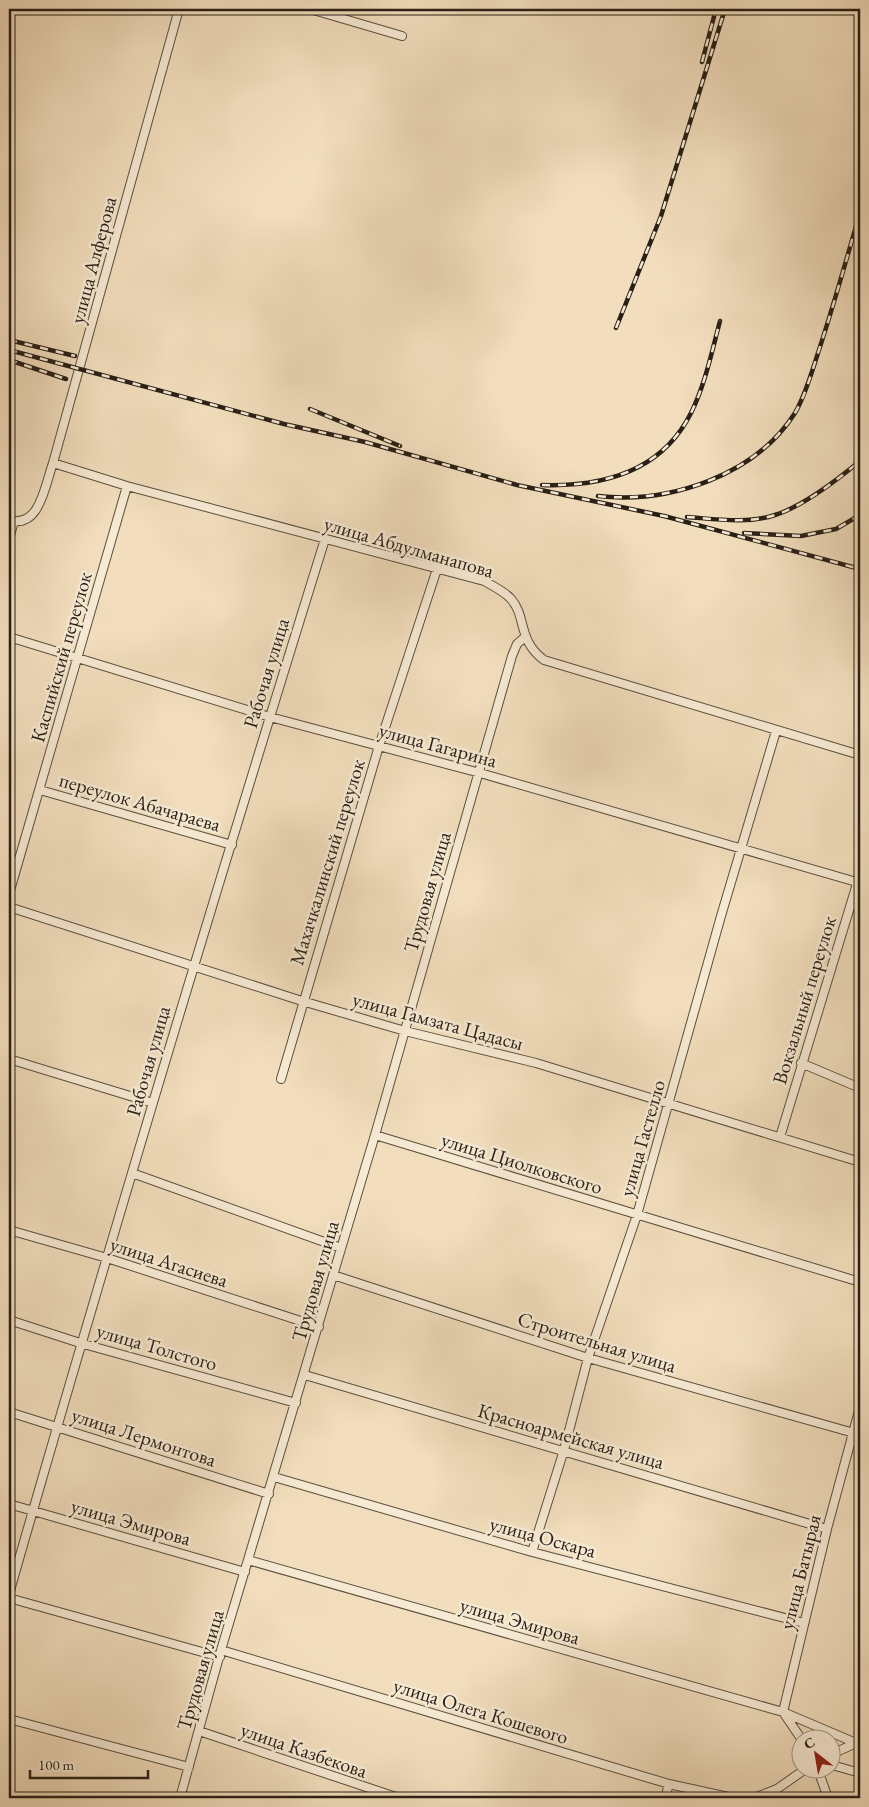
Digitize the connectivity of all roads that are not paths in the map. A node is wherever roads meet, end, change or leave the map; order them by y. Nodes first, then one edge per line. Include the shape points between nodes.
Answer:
1 (179, 9) edge
2 (310, 9) edge
3 (402, 36) dead end
4 (53, 463) junction
5 (127, 486) junction
6 (12, 520) edge
7 (9, 539) edge
8 (325, 539) junction
9 (437, 569) junction
10 (9, 637) edge
11 (525, 637) junction
12 (78, 659) junction
13 (270, 716) junction
14 (776, 731) junction
15 (379, 746) junction
16 (860, 755) edge
17 (480, 773) junction
18 (40, 790) junction
19 (232, 846) junction
20 (741, 848) junction
21 (860, 874) edge
22 (859, 883) edge
23 (9, 894) edge
24 (9, 907) edge
25 (192, 966) junction
26 (302, 1001) junction
27 (405, 1031) junction
28 (9, 1059) edge
29 (801, 1063) junction
30 (281, 1080) dead end
31 (860, 1088) edge
32 (669, 1102) junction
33 (153, 1103) junction
34 (375, 1135) junction
35 (780, 1137) junction
36 (860, 1162) edge
37 (132, 1173) junction
38 (636, 1215) junction
39 (9, 1230) edge
40 (341, 1248) junction
41 (107, 1258) junction
42 (333, 1275) junction
43 (860, 1282) edge
44 (9, 1320) edge
45 (319, 1327) junction
46 (80, 1343) junction
47 (588, 1358) junction
48 (305, 1375) junction
49 (296, 1403) junction
50 (860, 1407) edge
51 (9, 1412) edge
52 (59, 1427) junction
53 (855, 1437) edge
54 (564, 1450) junction
55 (274, 1477) junction
56 (269, 1494) junction
57 (9, 1504) edge
58 (32, 1511) junction
59 (827, 1529) junction
60 (532, 1552) junction
61 (248, 1560) junction
62 (244, 1572) junction
63 (9, 1594) edge
64 (9, 1598) edge
65 (804, 1622) junction
66 (220, 1654) junction
67 (782, 1712) junction
68 (9, 1719) edge
69 (795, 1730) edge
70 (199, 1731) junction
71 (858, 1742) edge
72 (842, 1749) edge
73 (189, 1767) junction
74 (842, 1768) edge
75 (860, 1773) edge
76 (792, 1778) edge
77 (822, 1780) edge
78 (669, 1784) junction
79 (180, 1798) edge
80 (399, 1798) edge
81 (666, 1798) edge
82 (733, 1798) edge
83 (754, 1798) edge
84 (828, 1798) edge

1 - 4 street, улица Алферова
2 - 3 street
4 - 5 street, улица Абдулманапова
4 - 6 street, улица Алферова via 39,506 31,517 22,521
5 - 8 street, улица Абдулманапова
5 - 12 street, Каспийский переулок
6 - 7 street
8 - 9 street, улица Абдулманапова
8 - 13 street, Рабочая улица
9 - 11 street, улица Абдулманапова via 484,581 510,598
9 - 15 street, Махачкалинский переулок
10 - 12 street, улица Гагарина
11 - 14 street, улица Абдулманапова via 536,654 558,666
11 - 17 street, Трудовая улица via 517,644 512,656
12 - 13 street, улица Гагарина
12 - 18 street, Каспийский переулок
13 - 15 street, улица Гагарина
13 - 19 street, Рабочая улица
14 - 16 street, улица Абдулманапова
14 - 20 street, улица Гастелло
15 - 17 street, улица Гагарина
15 - 26 street, Махачкалинский переулок
17 - 20 street, улица Гагарина
17 - 27 street, Трудовая улица
18 - 19 street, переулок Абачараева
18 - 23 street, Каспийский переулок
19 - 25 street, Рабочая улица
20 - 22 street, улица Гагарина
20 - 32 street, улица Гастелло
21 - 22 street, Вокзальный переулок
22 - 29 street, Вокзальный переулок
24 - 25 street, улица Гамзата Цадасы
25 - 26 street, улица Гамзата Цадасы
25 - 33 street, Рабочая улица
26 - 27 street, улица Гамзата Цадасы
26 - 30 street, Махачкалинский переулок
27 - 32 street, улица Гамзата Цадасы
27 - 34 street, Трудовая улица
28 - 33 street
29 - 31 street
29 - 35 street, Вокзальный переулок
32 - 35 street, улица Гамзата Цадасы
32 - 38 street, улица Гастелло
33 - 37 street, Рабочая улица
34 - 38 street, улица Циолковского
34 - 40 street, Трудовая улица
35 - 36 street, улица Гамзата Цадасы
37 - 40 street
37 - 41 street, Рабочая улица
38 - 43 street, улица Циолковского
38 - 47 street, улица Гастелло
39 - 41 street, улица Агасиева
40 - 42 street, Трудовая улица
41 - 45 street, улица Агасиева
41 - 46 street, Рабочая улица
42 - 45 street, Трудовая улица
42 - 47 street, Строительная улица
44 - 46 street, улица Толстого
45 - 48 street, Трудовая улица
46 - 49 street, улица Толстого
46 - 52 street, Рабочая улица
47 - 53 street, Строительная улица
47 - 54 street, улица Гастелло
48 - 49 street, Трудовая улица
48 - 54 street, Красноармейская улица
49 - 55 street, Трудовая улица
50 - 53 street, улица Батырая
51 - 52 street, улица Лермонтова
52 - 56 street, улица Лермонтова
52 - 58 street, Рабочая улица
53 - 59 street, улица Батырая
54 - 59 street, Красноармейская улица
54 - 60 street, улица Гастелло
55 - 56 street, Трудовая улица
55 - 60 street, улица Оскара
56 - 61 street, Трудовая улица
57 - 58 street, улица Эмирова
58 - 62 street, улица Эмирова
58 - 63 street, Рабочая улица
59 - 65 street, улица Батырая
60 - 65 street, улица Оскара
61 - 62 street, Трудовая улица
61 - 67 street, улица Эмирова
62 - 66 street, Трудовая улица
64 - 66 street, улица Олега Кошевого
65 - 67 street, улица Батырая
66 - 70 street, Трудовая улица
66 - 78 street, улица Олега Кошевого
67 - 69 street
67 - 71 street, улица Эмирова
68 - 73 street
70 - 73 street, Трудовая улица
70 - 80 street, улица Казбекова
71 - 72 street
73 - 79 street, Трудовая улица
74 - 75 street
76 - 83 street via 777,1789
77 - 84 street
78 - 81 street
78 - 82 street, улица Олега Кошевого

